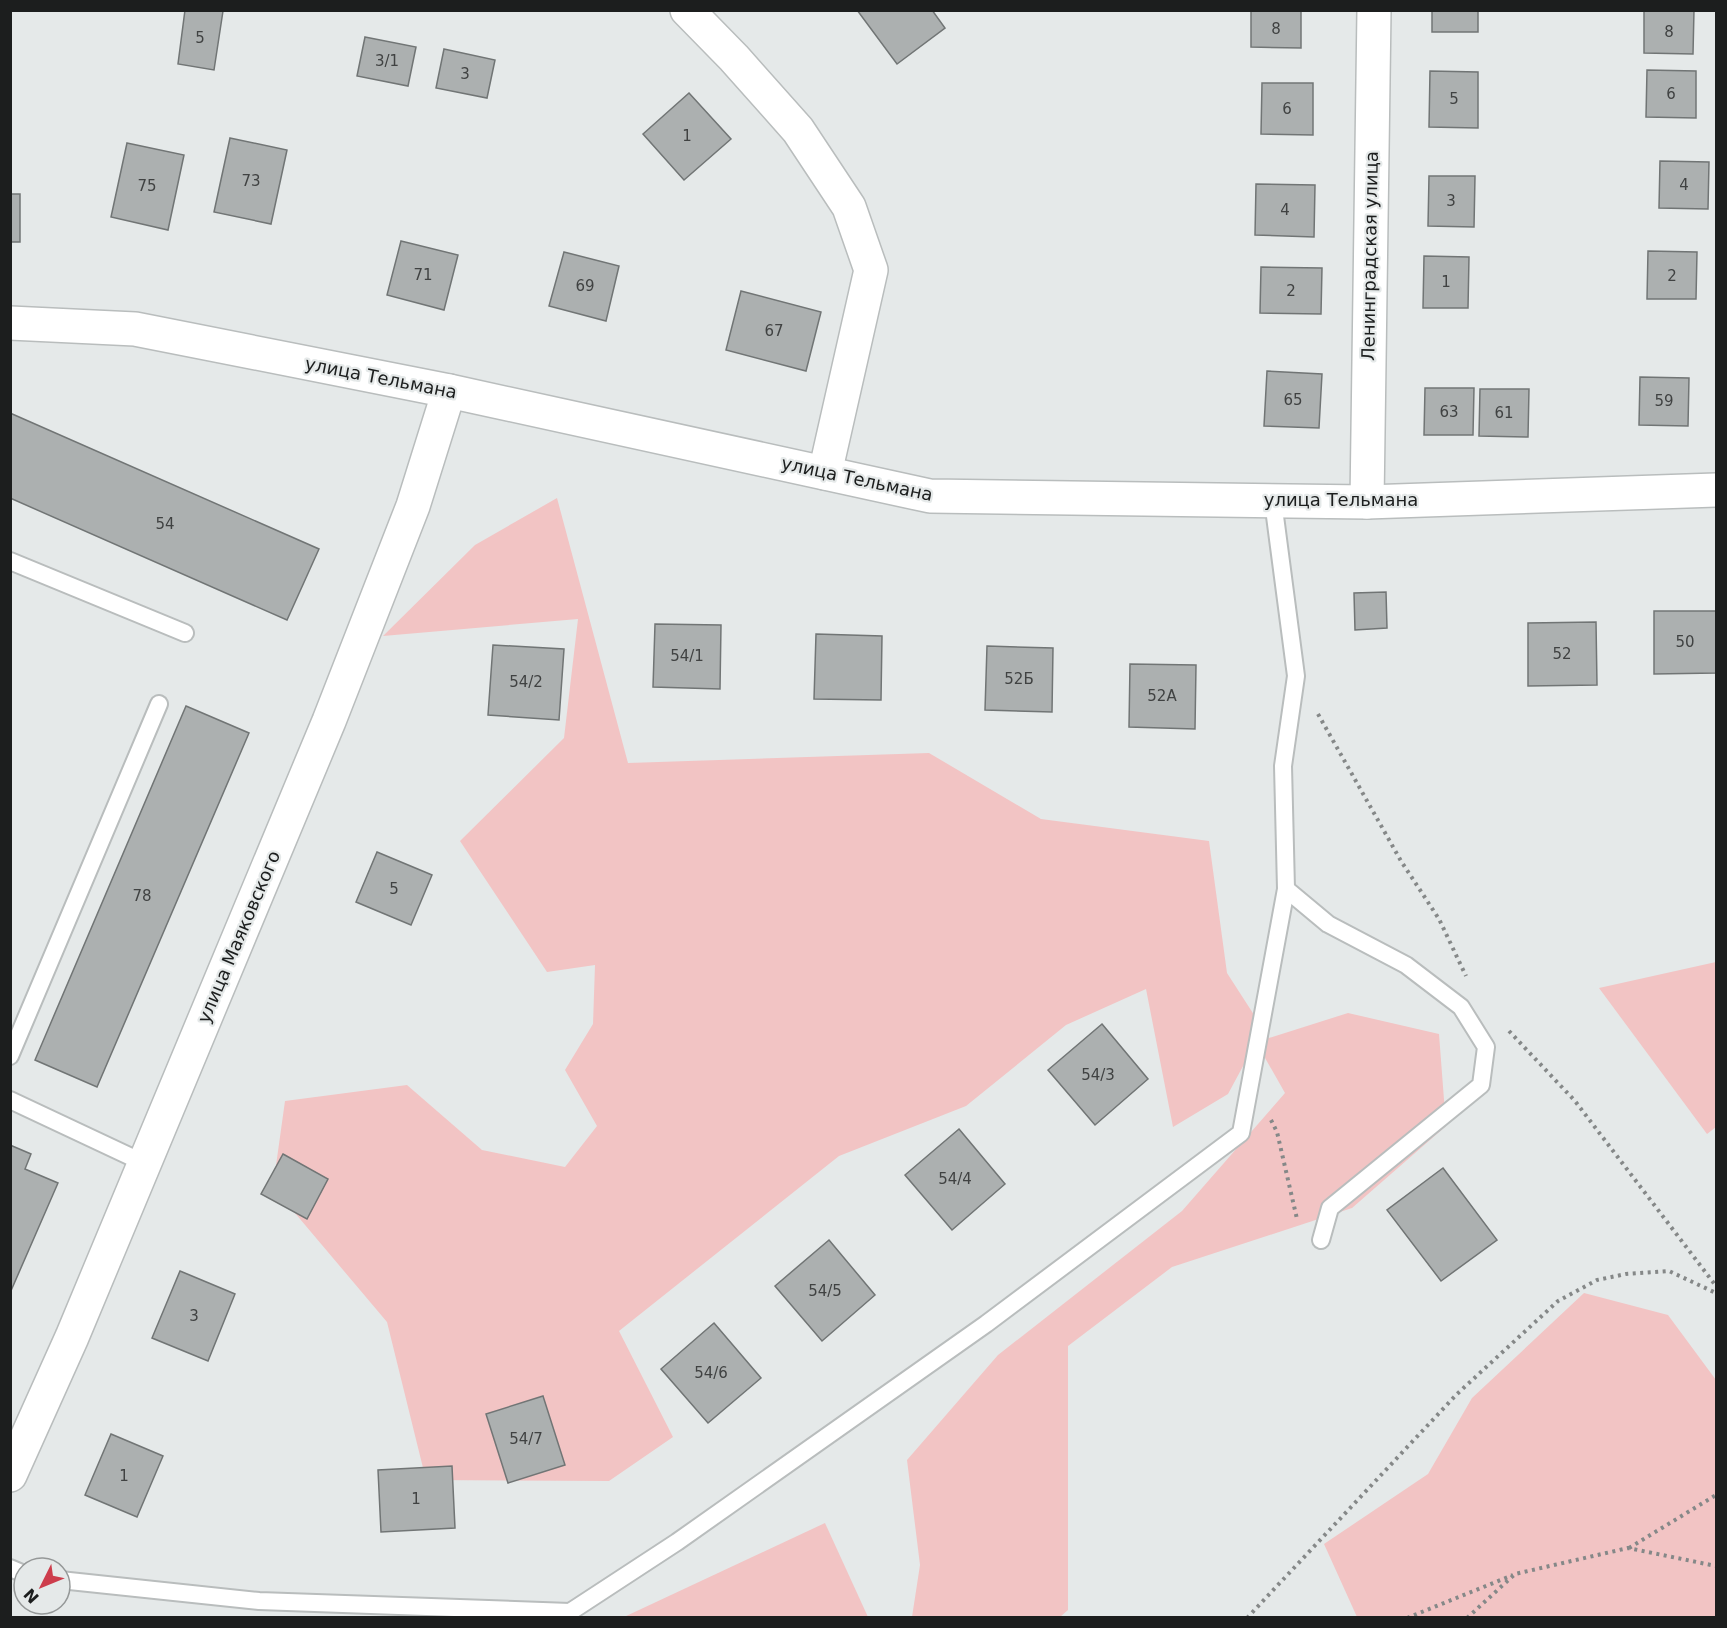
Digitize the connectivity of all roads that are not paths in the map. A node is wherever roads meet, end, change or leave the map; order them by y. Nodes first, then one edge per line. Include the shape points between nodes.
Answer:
1 (687, 10) edge
2 (1374, 10) edge
3 (10, 323) edge
4 (448, 392) junction
5 (825, 473) junction
6 (1716, 490) edge
7 (1273, 501) junction
8 (1367, 502) junction
9 (10, 561) edge
10 (185, 633) dead end
11 (159, 704) dead end
12 (1286, 889) junction
13 (10, 1056) edge
14 (10, 1100) edge
15 (144, 1163) junction
16 (1321, 1240) dead end
17 (10, 1475) edge
18 (72, 1581) edge

1 - 5 street via 798,130 849,207 871,270
2 - 8 street, Ленинградская улица
3 - 4 street, улица Тельмана via 135,329
4 - 5 street, улица Тельмана
4 - 15 street, улица Маяковского via 413,506 329,722
5 - 7 street, улица Тельмана via 930,496
6 - 8 street, улица Тельмана
7 - 8 street, улица Тельмана
7 - 12 lane via 1296,676 1283,766
9 - 10 lane
11 - 13 lane
12 - 16 lane via 1328,924 1406,965 1461,1007 1486,1047 1481,1085 1330,1208
12 - 18 lane via 1241,1133 986,1324 677,1542 570,1612 259,1600
14 - 15 lane
15 - 17 street, улица Маяковского

